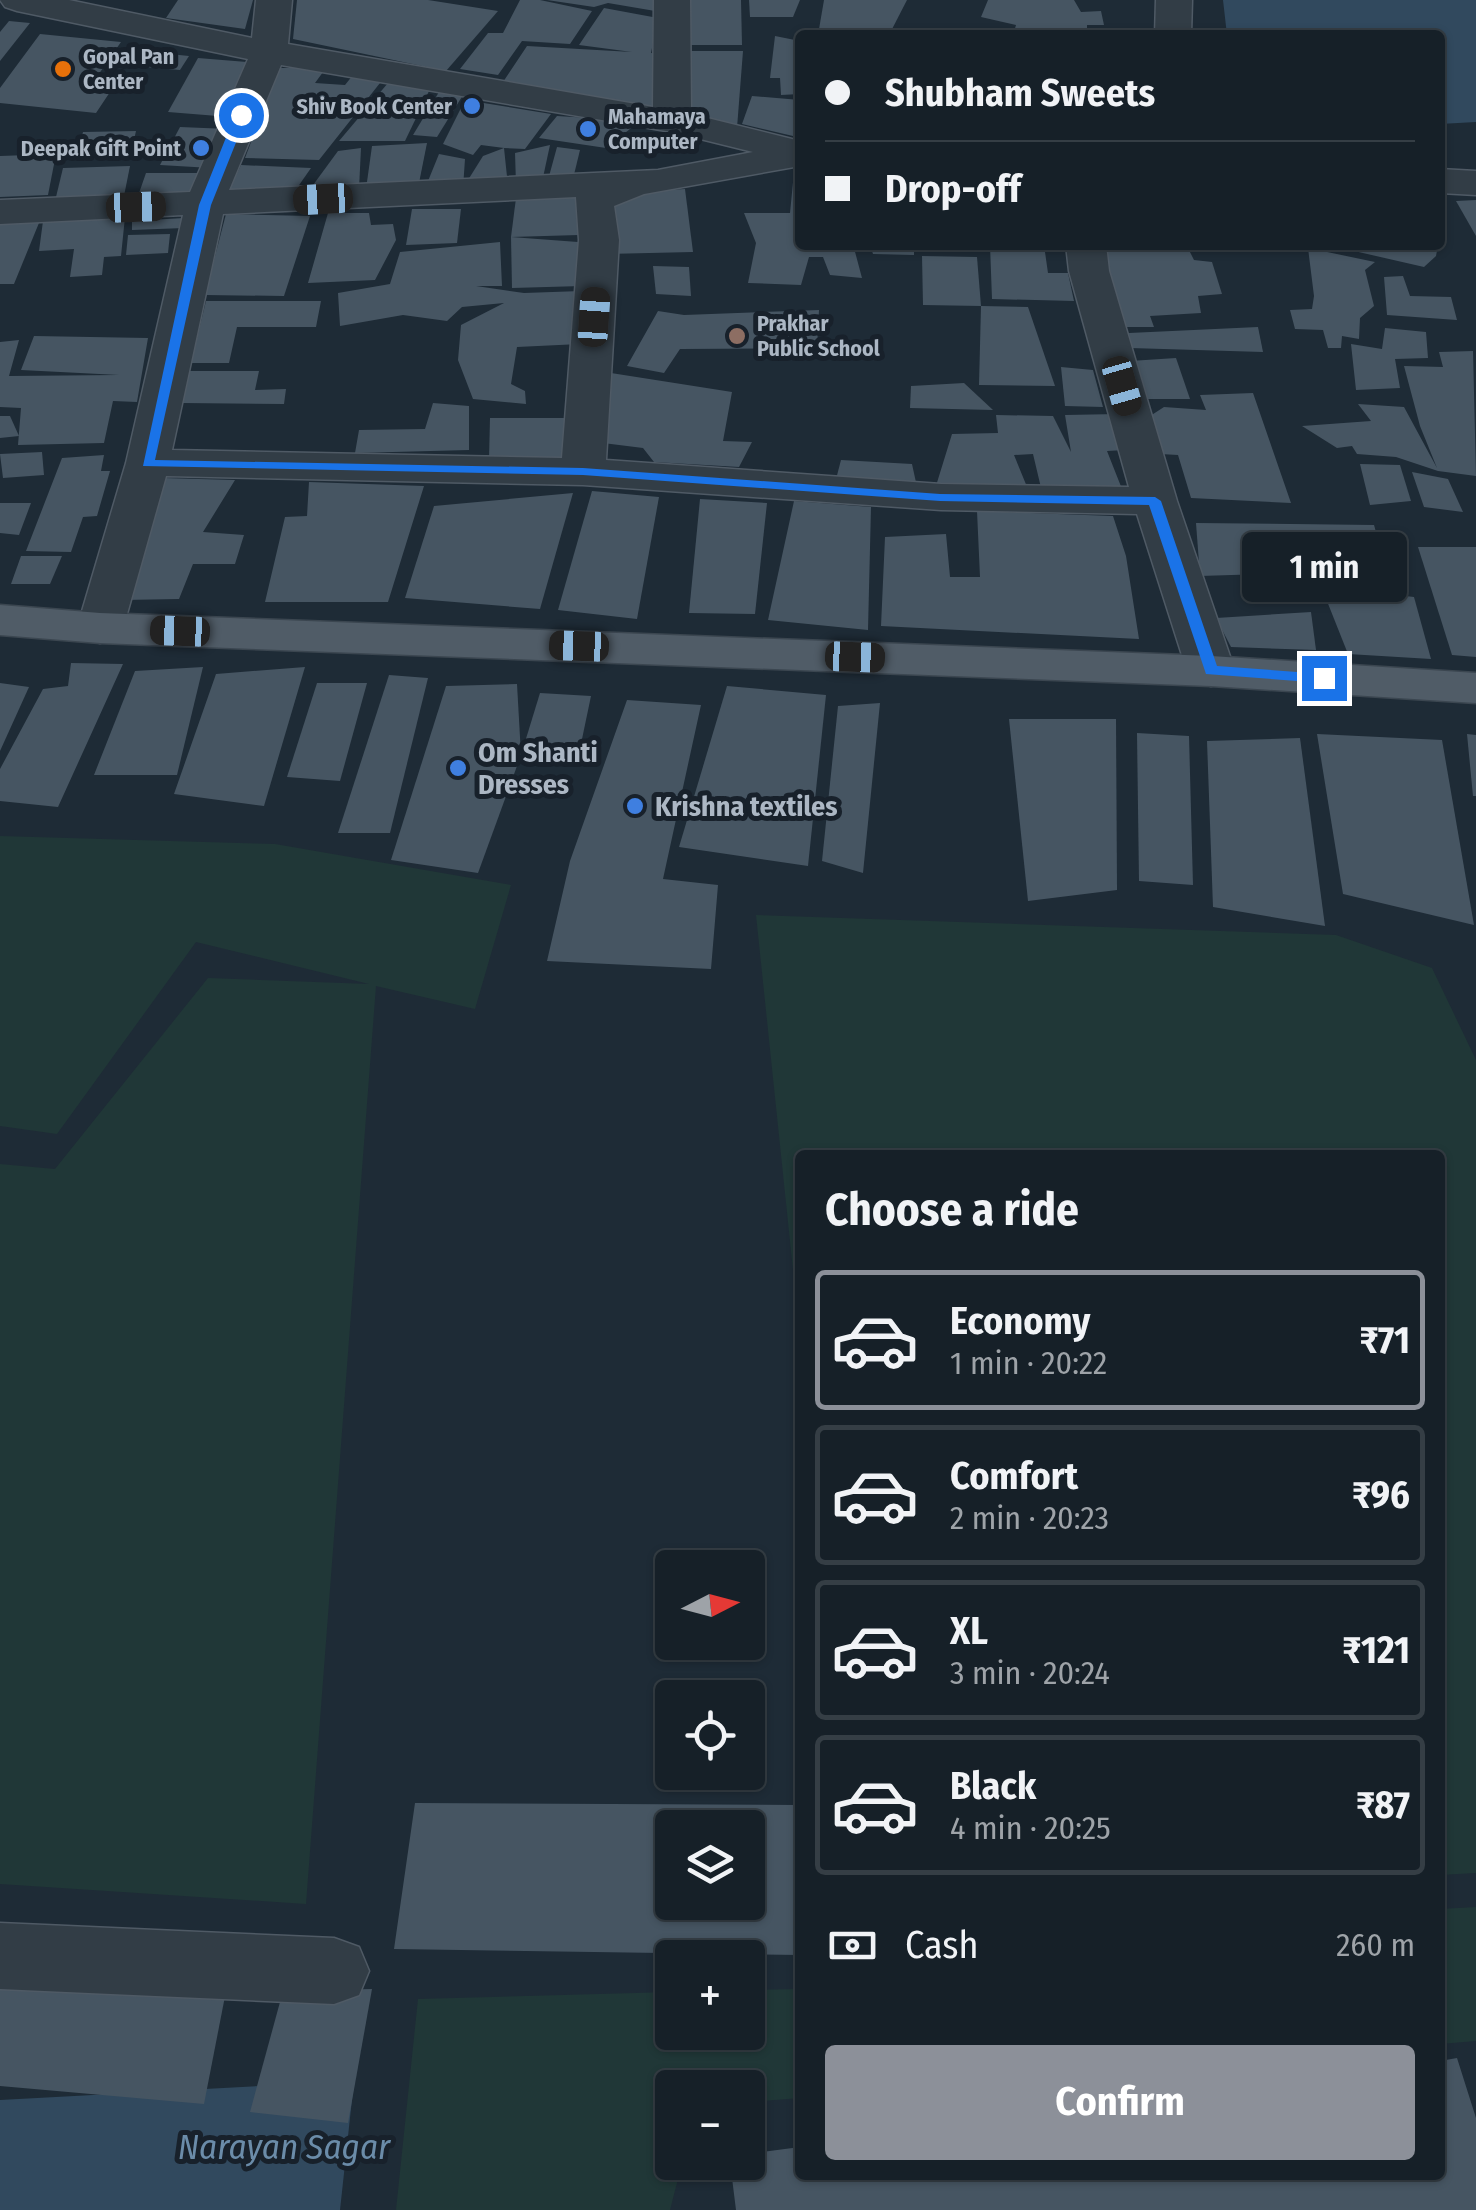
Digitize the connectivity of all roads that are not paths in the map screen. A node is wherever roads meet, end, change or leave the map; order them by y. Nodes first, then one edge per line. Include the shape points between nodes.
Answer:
1 (18, 0) edge
2 (274, 0) edge
3 (672, 0) edge
4 (1174, 0) edge
5 (1174, 30) edge
6 (269, 52) junction
7 (672, 121) junction
8 (795, 153) edge
9 (795, 155) edge
10 (1445, 181) edge
11 (638, 183) junction
12 (1476, 183) edge
13 (205, 205) junction
14 (0, 212) edge
15 (1087, 250) edge
16 (148, 463) junction
17 (583, 472) junction
18 (1155, 501) junction
19 (0, 620) edge
20 (100, 628) junction
21 (1211, 670) junction
22 (1476, 688) edge
23 (0, 1956) edge
24 (334, 1971) dead end

1 - 6 street
2 - 6 street
3 - 7 street
4 - 5 street
6 - 7 street
6 - 13 street
7 - 8 street
9 - 11 street
10 - 12 street
11 - 13 street
11 - 17 street via 594,200 599,240
13 - 14 street
13 - 16 street
15 - 18 street
16 - 17 street
16 - 20 street
17 - 18 street via 940,498
18 - 21 street
19 - 20 main road
20 - 21 main road
21 - 22 main road
23 - 24 street

